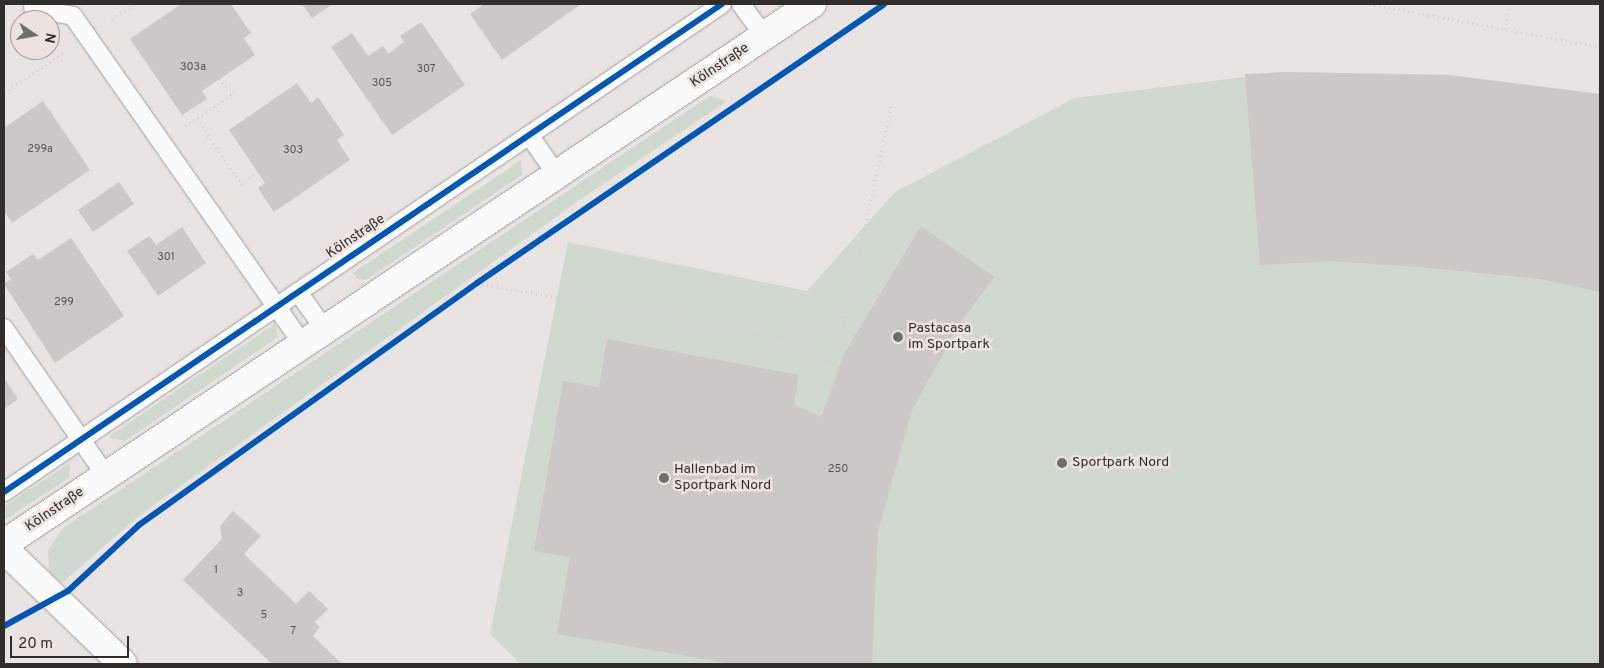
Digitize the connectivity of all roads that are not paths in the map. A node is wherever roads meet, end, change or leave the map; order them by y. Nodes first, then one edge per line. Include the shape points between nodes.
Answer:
1 (722, 4) edge
2 (741, 4) edge
3 (812, 4) edge
4 (32, 8) dead end
5 (764, 36) junction
6 (528, 135) junction
7 (557, 175) junction
8 (298, 292) junction
9 (275, 306) junction
10 (4, 328) edge
11 (314, 337) junction
12 (81, 440) junction
13 (106, 476) junction
14 (4, 492) edge
15 (4, 544) edge
16 (4, 549) edge
17 (123, 664) edge

1 - 6 lane, Kölnstraße
2 - 5 lane
3 - 5 main road, Kölnstraße
4 - 9 lane via 73,16
5 - 7 main road, Kölnstraße
6 - 7 lane
6 - 8 lane, Kölnstraße
7 - 11 main road, Kölnstraße
8 - 9 lane, Kölnstraße
8 - 11 lane
9 - 11 lane
9 - 12 lane, Kölnstraße
10 - 12 lane
11 - 13 main road, Kölnstraße
12 - 13 lane
12 - 14 lane, Kölnstraße
13 - 15 main road, Kölnstraße
16 - 17 main road

